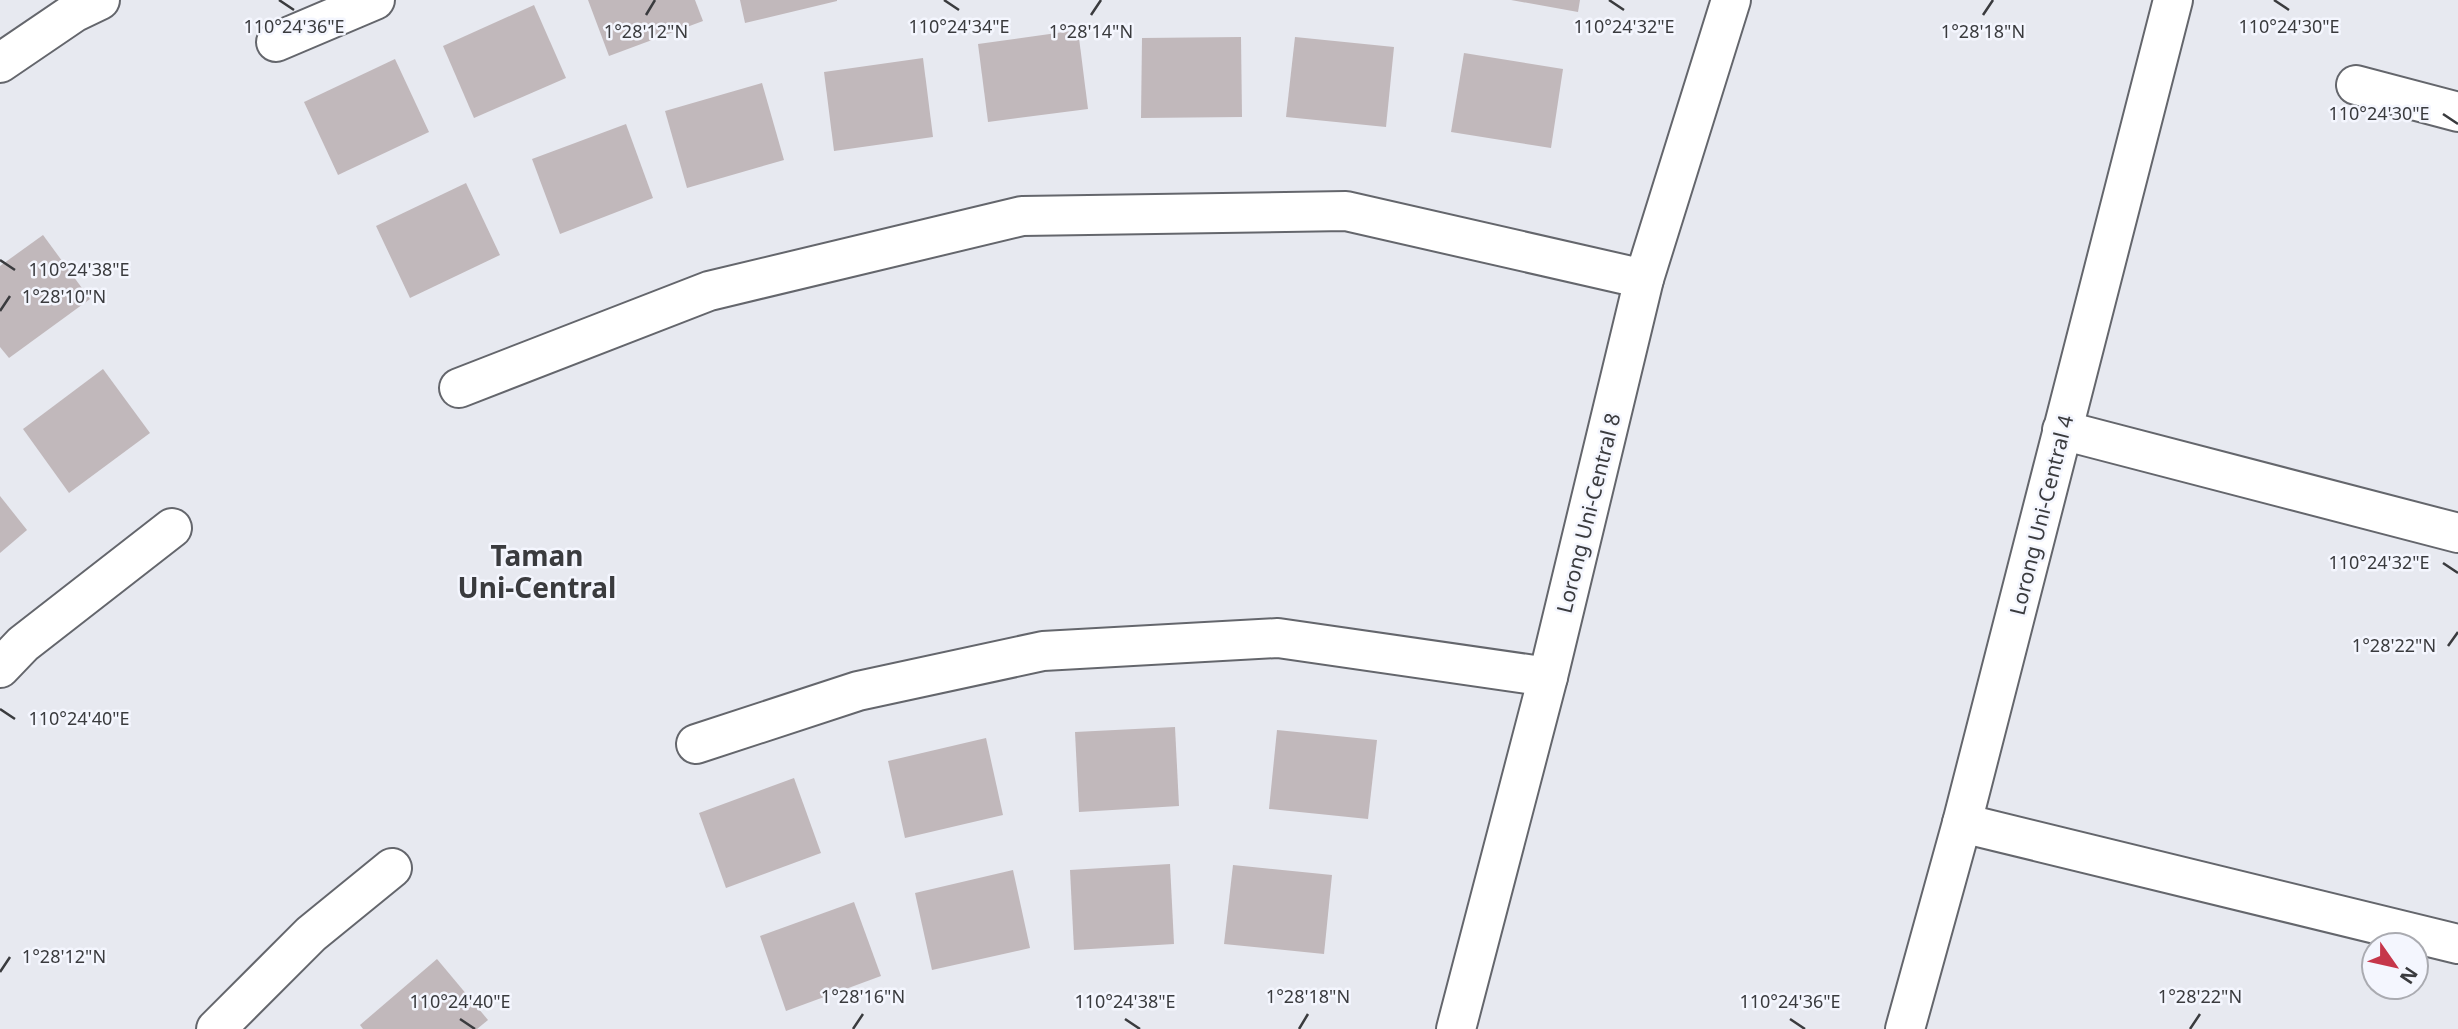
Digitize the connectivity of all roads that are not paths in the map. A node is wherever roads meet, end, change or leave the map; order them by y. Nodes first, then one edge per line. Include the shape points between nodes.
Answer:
1 (100, 0) edge
2 (375, 0) edge
3 (1731, 0) edge
4 (2173, 0) edge
5 (276, 43) dead end
6 (0, 62) edge
7 (2356, 85) dead end
8 (2458, 112) edge
9 (1644, 279) junction
10 (458, 388) dead end
11 (2062, 430) junction
12 (172, 528) dead end
13 (2458, 533) edge
14 (0, 668) edge
15 (1548, 677) junction
16 (696, 744) dead end
17 (1962, 823) junction
18 (392, 868) dead end
19 (2458, 944) edge
20 (216, 1029) edge
21 (1456, 1029) edge
22 (1905, 1029) edge

1 - 6 street
2 - 5 street
3 - 9 street, Lorong Uni-Central 8
4 - 11 street, Lorong Uni-Central 4
7 - 8 street
9 - 10 street via 1346,211 1022,216 709,291
9 - 15 street, Lorong Uni-Central 8
11 - 13 street
11 - 17 street, Lorong Uni-Central 4
12 - 14 street via 23,644
15 - 16 street via 1278,638 1043,651 858,691
15 - 21 street, Lorong Uni-Central 8
17 - 19 street
17 - 22 street, Lorong Uni-Central 4
18 - 20 street via 311,934

